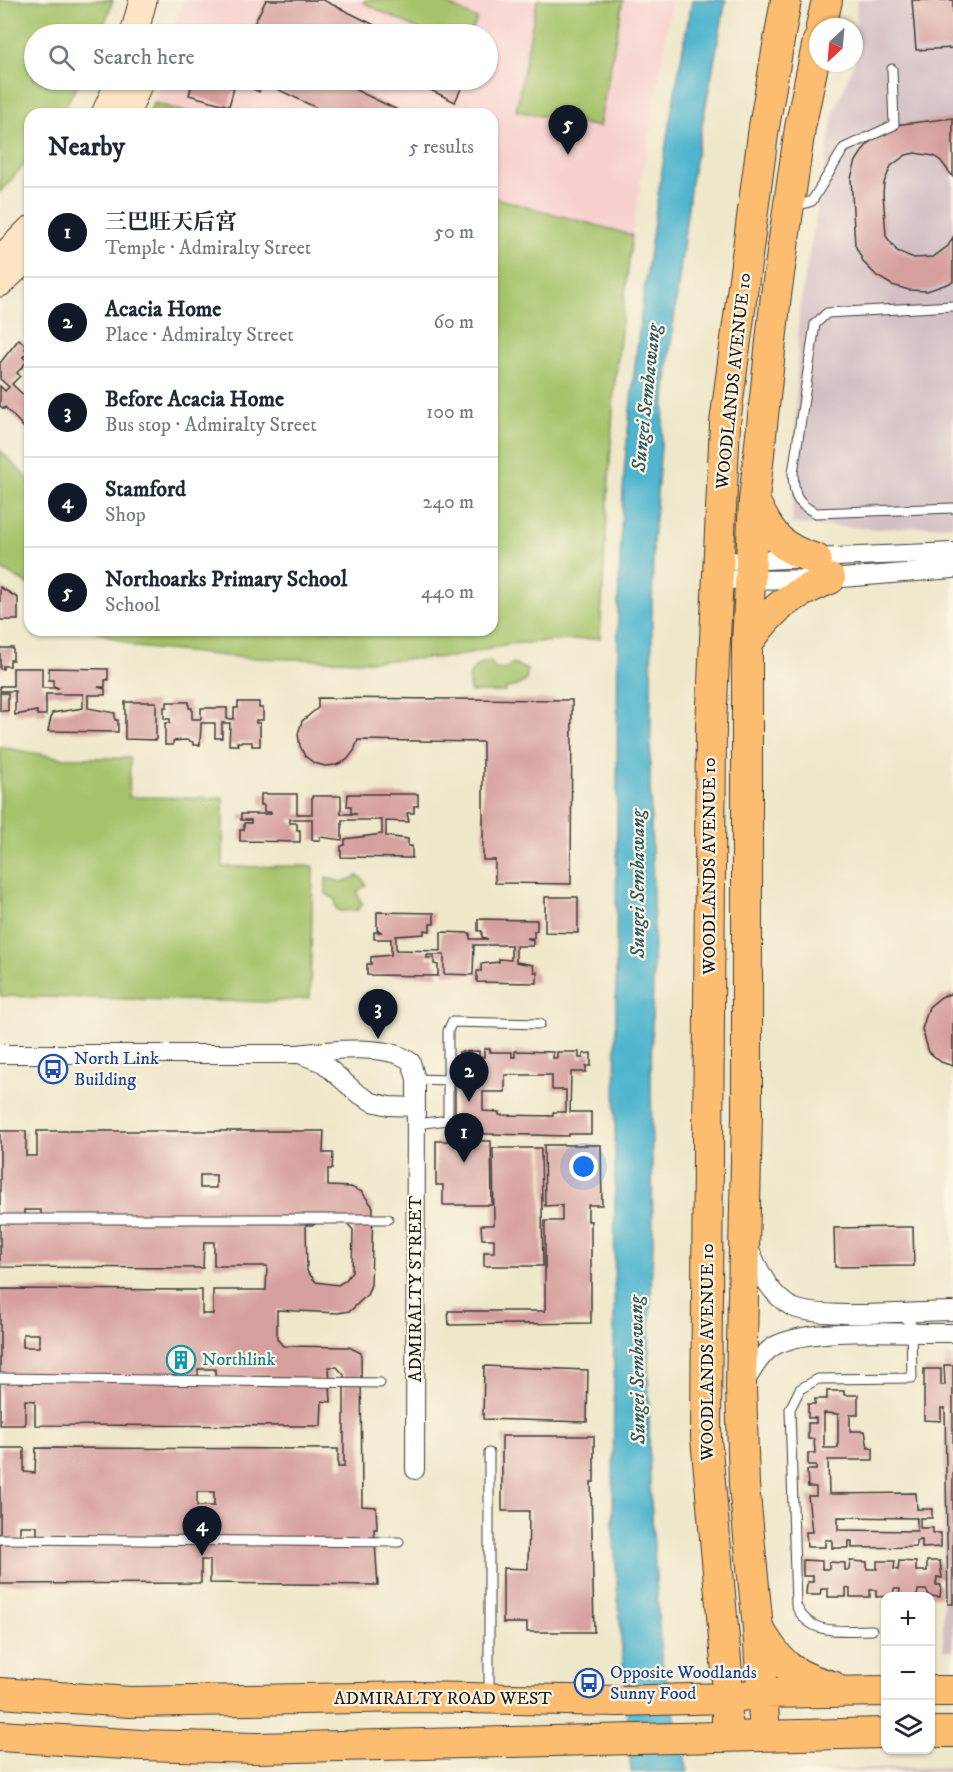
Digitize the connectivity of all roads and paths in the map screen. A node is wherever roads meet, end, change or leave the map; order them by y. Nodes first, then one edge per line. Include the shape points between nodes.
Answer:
1 (143, 0) edge
2 (162, 0) edge
3 (786, 0) edge
4 (826, 0) edge
5 (823, 18) edge
6 (137, 24) edge
7 (156, 24) edge
8 (892, 69) dead end
9 (811, 72) edge
10 (116, 90) edge
11 (136, 90) edge
12 (108, 108) edge
13 (128, 108) edge
14 (789, 209) junction
15 (24, 236) edge
16 (0, 260) edge
17 (24, 261) edge
18 (0, 283) edge
19 (953, 306) edge
20 (754, 500) junction
21 (953, 508) edge
22 (953, 552) edge
23 (953, 568) edge
24 (823, 569) junction
25 (717, 571) junction
26 (749, 571) junction
27 (747, 644) junction
28 (540, 1024) dead end
29 (0, 1054) edge
30 (297, 1054) junction
31 (416, 1079) junction
32 (449, 1080) junction
33 (416, 1115) junction
34 (0, 1219) edge
35 (388, 1219) dead end
36 (742, 1233) junction
37 (953, 1311) edge
38 (896, 1312) junction
39 (953, 1333) edge
40 (912, 1334) junction
41 (0, 1378) edge
42 (380, 1383) dead end
43 (741, 1388) junction
44 (489, 1453) dead end
45 (415, 1470) dead end
46 (0, 1539) edge
47 (399, 1542) dead end
48 (758, 1628) junction
49 (872, 1630) dead end
50 (881, 1691) edge
51 (935, 1691) edge
52 (953, 1691) edge
53 (852, 1692) junction
54 (763, 1693) junction
55 (0, 1694) edge
56 (728, 1698) junction
57 (489, 1699) junction
58 (935, 1732) edge
59 (953, 1732) edge
60 (881, 1733) edge
61 (765, 1734) junction
62 (0, 1736) edge
63 (727, 1736) junction

1 - 6 main road
2 - 7 main road
3 - 25 main road, WOODLANDS AVENUE 10 via 764,127 725,423
4 - 5 main road
8 - 14 lane via 894,125 844,148 812,201
9 - 14 main road, WOODLANDS AVENUE 10
10 - 12 main road
11 - 13 main road
14 - 20 main road, WOODLANDS AVENUE 10
15 - 16 main road
17 - 18 main road
19 - 21 lane via 822,316 815,324 793,473 794,495 805,508 816,513
20 - 24 main road via 777,540
20 - 26 main road, WOODLANDS AVENUE 10
22 - 24 street
23 - 24 street
24 - 26 street
24 - 27 main road via 777,607
25 - 26 street
25 - 56 main road, WOODLANDS AVENUE 10 via 710,812 706,1438
26 - 27 main road, WOODLANDS AVENUE 10
27 - 36 main road, WOODLANDS AVENUE 10 via 747,1115
28 - 32 lane via 452,1022 448,1031
29 - 30 street
30 - 31 street via 323,1050 394,1053 411,1062
30 - 33 street via 323,1063 372,1102
31 - 32 lane
31 - 33 street, ADMIRALTY STREET
32 - 33 lane via 448,1120
33 - 45 street, ADMIRALTY STREET
34 - 35 lane
36 - 38 street via 762,1277 791,1306 813,1313
36 - 43 main road, WOODLANDS AVENUE 10
37 - 38 street
38 - 40 lane via 908,1319
39 - 40 street
40 - 43 street via 807,1335 774,1346
40 - 49 lane via 912,1378 818,1379 800,1389 790,1409 796,1605 800,1615 814,1627
41 - 42 lane
43 - 48 main road, WOODLANDS AVENUE 10 via 744,1485
44 - 57 lane
46 - 47 lane
48 - 53 main road via 776,1656 800,1676
48 - 54 main road, WOODLANDS AVENUE 10
50 - 53 main road, ADMIRALTY ROAD WEST
51 - 52 main road
53 - 54 main road, ADMIRALTY ROAD WEST
54 - 56 main road, ADMIRALTY ROAD WEST
54 - 61 main road, WOODLANDS AVENUE 10
55 - 57 main road, ADMIRALTY ROAD WEST via 130,1702
56 - 57 main road, ADMIRALTY ROAD WEST
56 - 63 main road, WOODLANDS AVENUE 10
58 - 59 main road
60 - 61 main road
61 - 63 main road
62 - 63 main road via 256,1748

